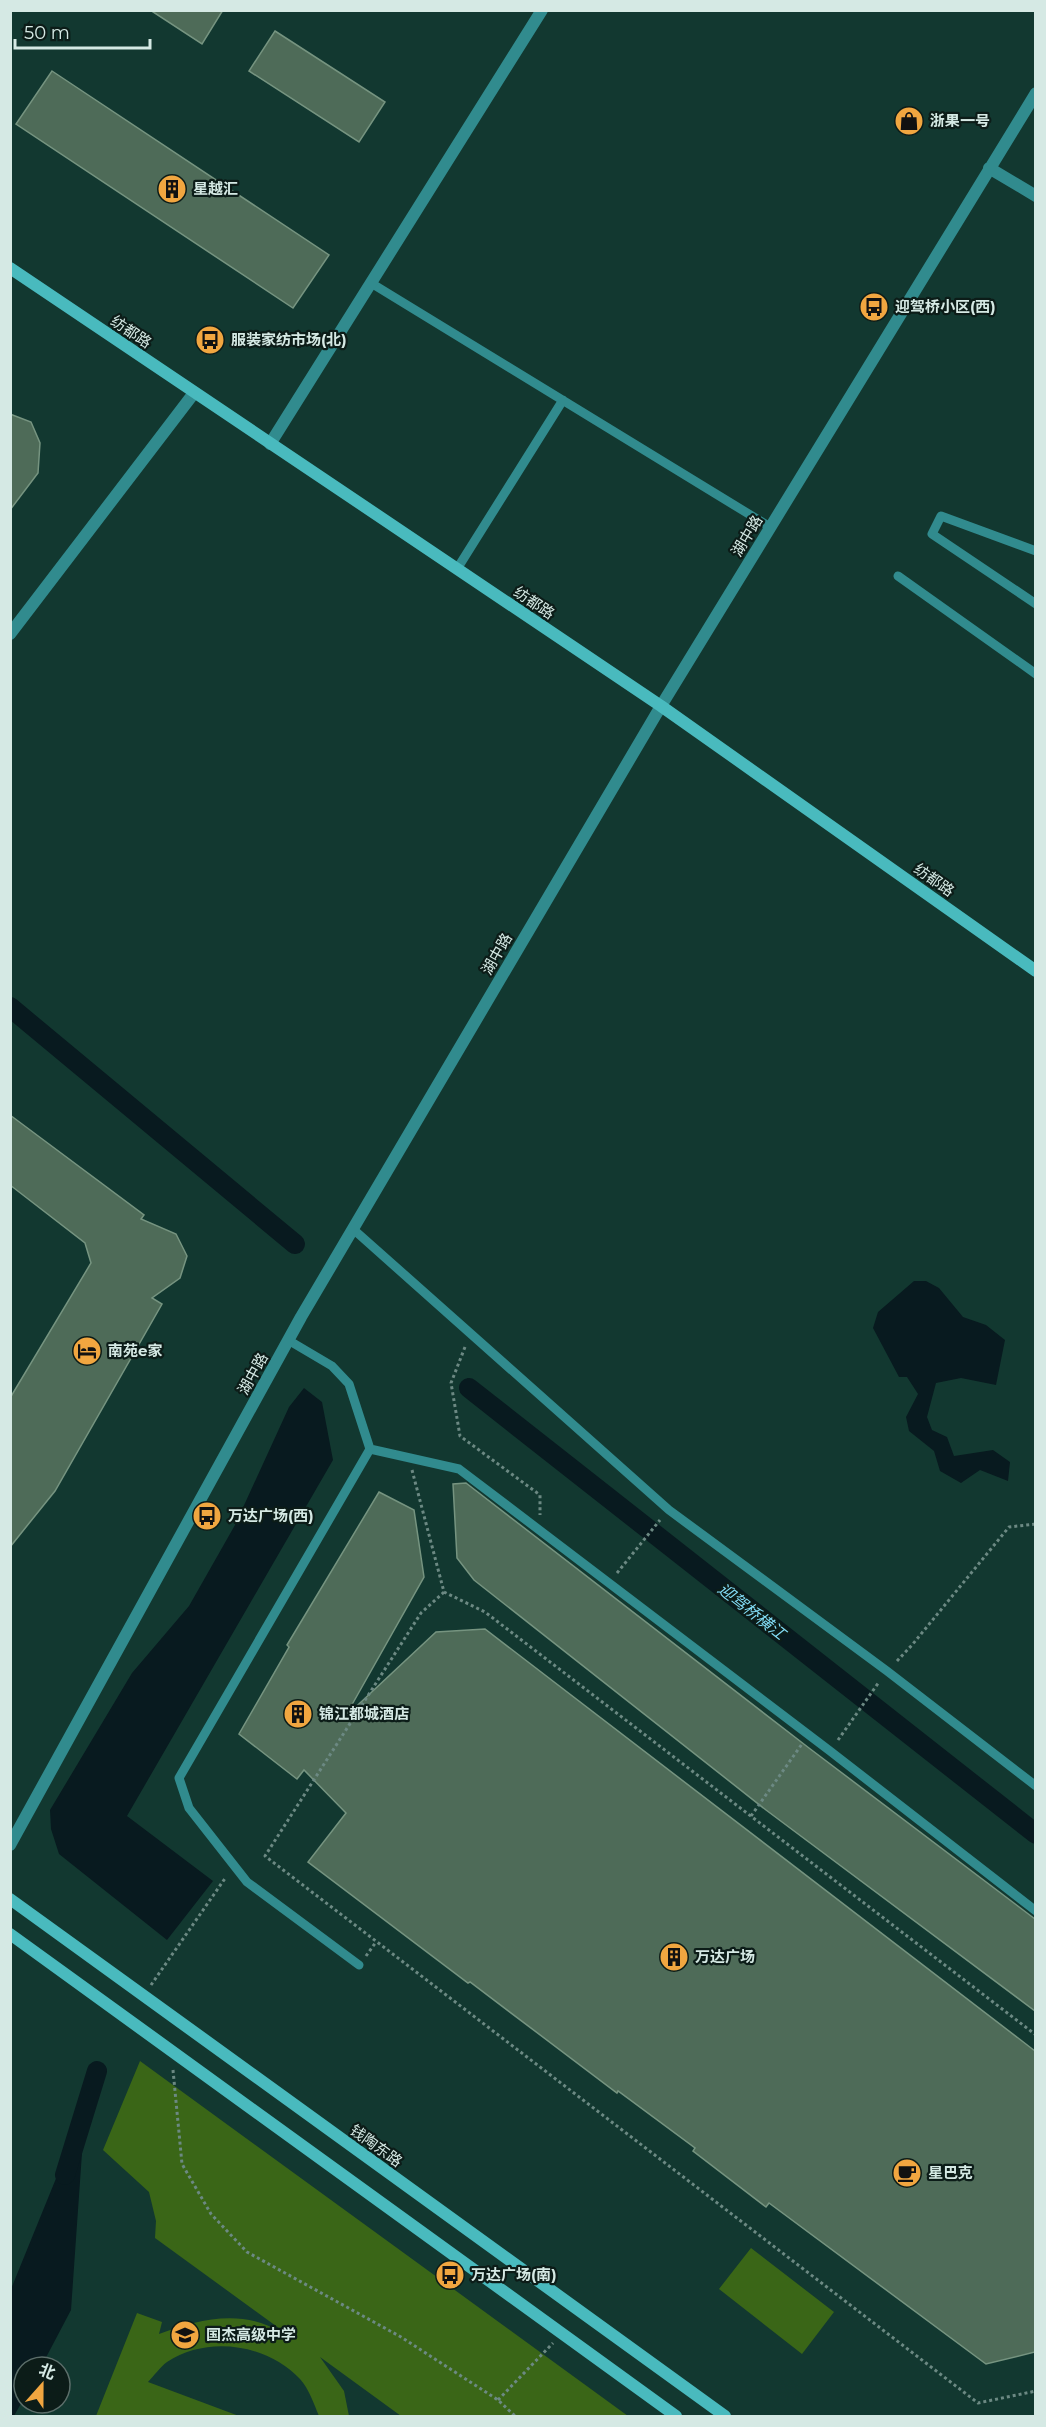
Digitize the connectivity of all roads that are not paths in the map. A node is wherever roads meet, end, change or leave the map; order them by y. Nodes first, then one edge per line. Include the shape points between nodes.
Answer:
1 (543, 10) edge
2 (1035, 93) edge
3 (990, 168) junction
4 (1035, 196) edge
5 (10, 268) edge
6 (371, 283) junction
7 (194, 393) junction
8 (563, 400) junction
9 (270, 444) junction
10 (770, 528) junction
11 (1035, 550) edge
12 (457, 569) junction
13 (898, 576) dead end
14 (1035, 604) edge
15 (10, 633) edge
16 (1035, 674) edge
17 (661, 706) junction
18 (1035, 971) edge
19 (353, 1229) junction
20 (288, 1340) junction
21 (370, 1449) junction
22 (1035, 1786) edge
23 (10, 1845) edge
24 (10, 1899) edge
25 (1035, 1911) edge
26 (10, 1934) edge
27 (359, 1965) dead end
28 (676, 2416) edge
29 (725, 2416) edge

1 - 6 street
2 - 3 street, 湖中路
3 - 4 street
3 - 10 street, 湖中路
5 - 7 street, 纺都路
6 - 8 lane
6 - 9 street
7 - 9 street, 纺都路
7 - 15 street
8 - 10 lane
8 - 12 lane
9 - 12 street, 纺都路
10 - 17 street, 湖中路
11 - 14 lane via 941,516 932,534
12 - 17 street, 纺都路
13 - 16 lane
17 - 18 street, 纺都路
17 - 19 street, 湖中路
19 - 20 street, 湖中路
19 - 22 lane via 669,1510
20 - 21 lane via 332,1366 349,1384
20 - 23 street, 湖中路
21 - 25 lane via 459,1469
21 - 27 lane via 179,1778 189,1808 247,1882
24 - 29 street, 钱陶东路
26 - 28 street

